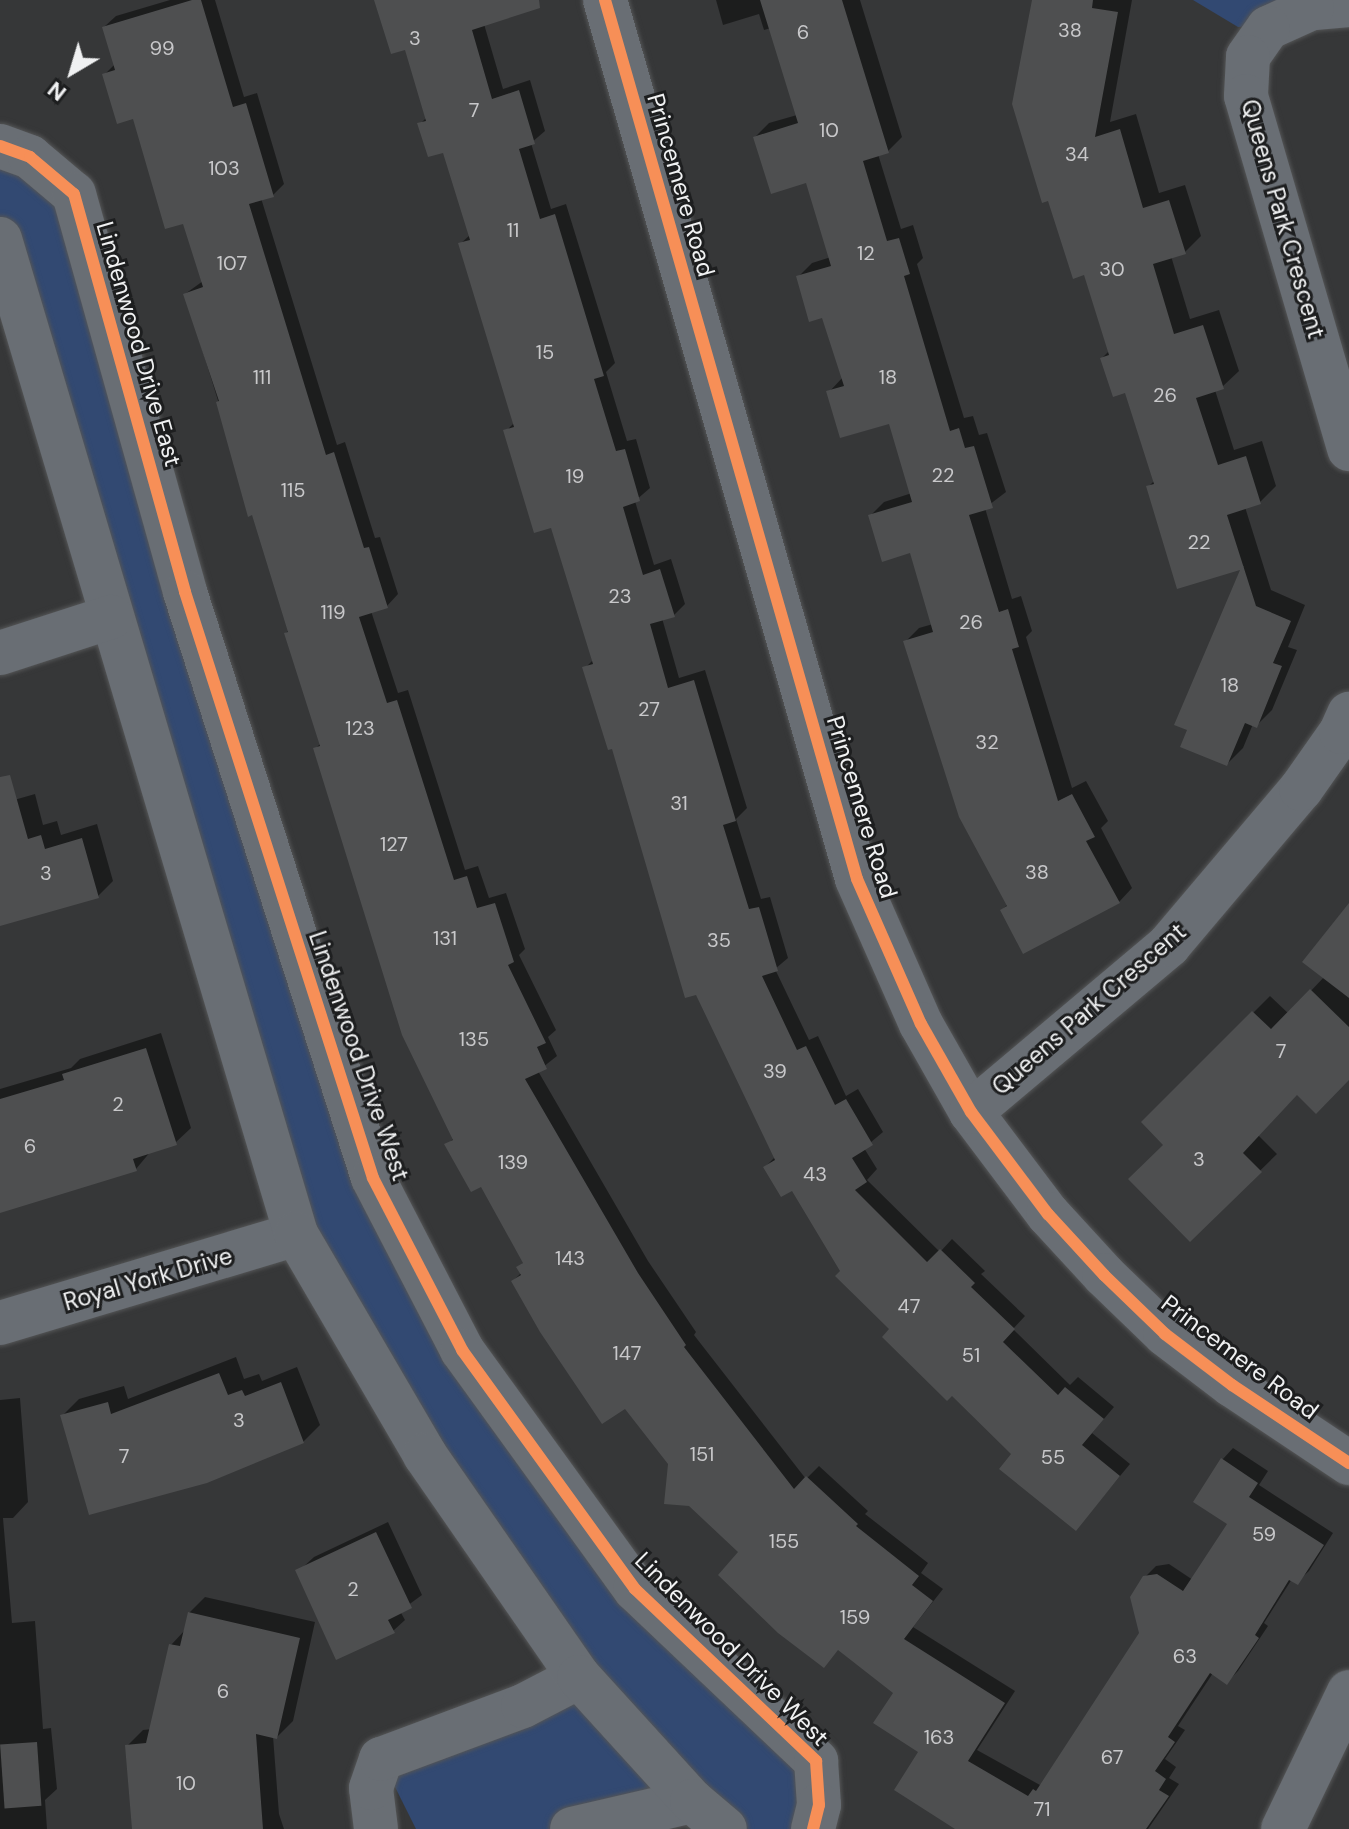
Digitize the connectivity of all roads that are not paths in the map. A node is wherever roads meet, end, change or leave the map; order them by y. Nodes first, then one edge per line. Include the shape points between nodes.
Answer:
1 (605, 0) edge
2 (1349, 5) edge
3 (0, 146) edge
4 (0, 239) edge
5 (1349, 449) edge
6 (185, 592) joint
7 (111, 617) junction
8 (0, 653) edge
9 (1349, 714) edge
10 (971, 1112) junction
11 (296, 1234) junction
12 (0, 1323) edge
13 (1349, 1463) edge
14 (579, 1677) junction
15 (1349, 1692) edge
16 (692, 1801) junction
17 (376, 1829) edge
18 (572, 1829) edge
19 (725, 1829) edge
20 (813, 1829) edge
21 (1283, 1829) edge

1 - 10 street, Princemere Road via 857,879 921,1024
2 - 5 street, Queens Park Crescent via 1312,8 1268,28 1248,57 1246,96
3 - 6 street, Lindenwood Drive East via 30,157 74,194
4 - 7 street
6 - 20 street, Lindenwood Drive West via 373,1178 462,1350 635,1589 816,1761 819,1805
7 - 8 street
7 - 11 street
9 - 10 street, Queens Park Crescent via 1301,789 1169,945
10 - 13 street, Princemere Road via 1048,1214 1165,1334
11 - 12 street, Royal York Drive
11 - 14 street via 425,1455
14 - 16 street
14 - 17 street via 523,1706 381,1759 371,1788
15 - 21 street
16 - 18 street
16 - 19 street

